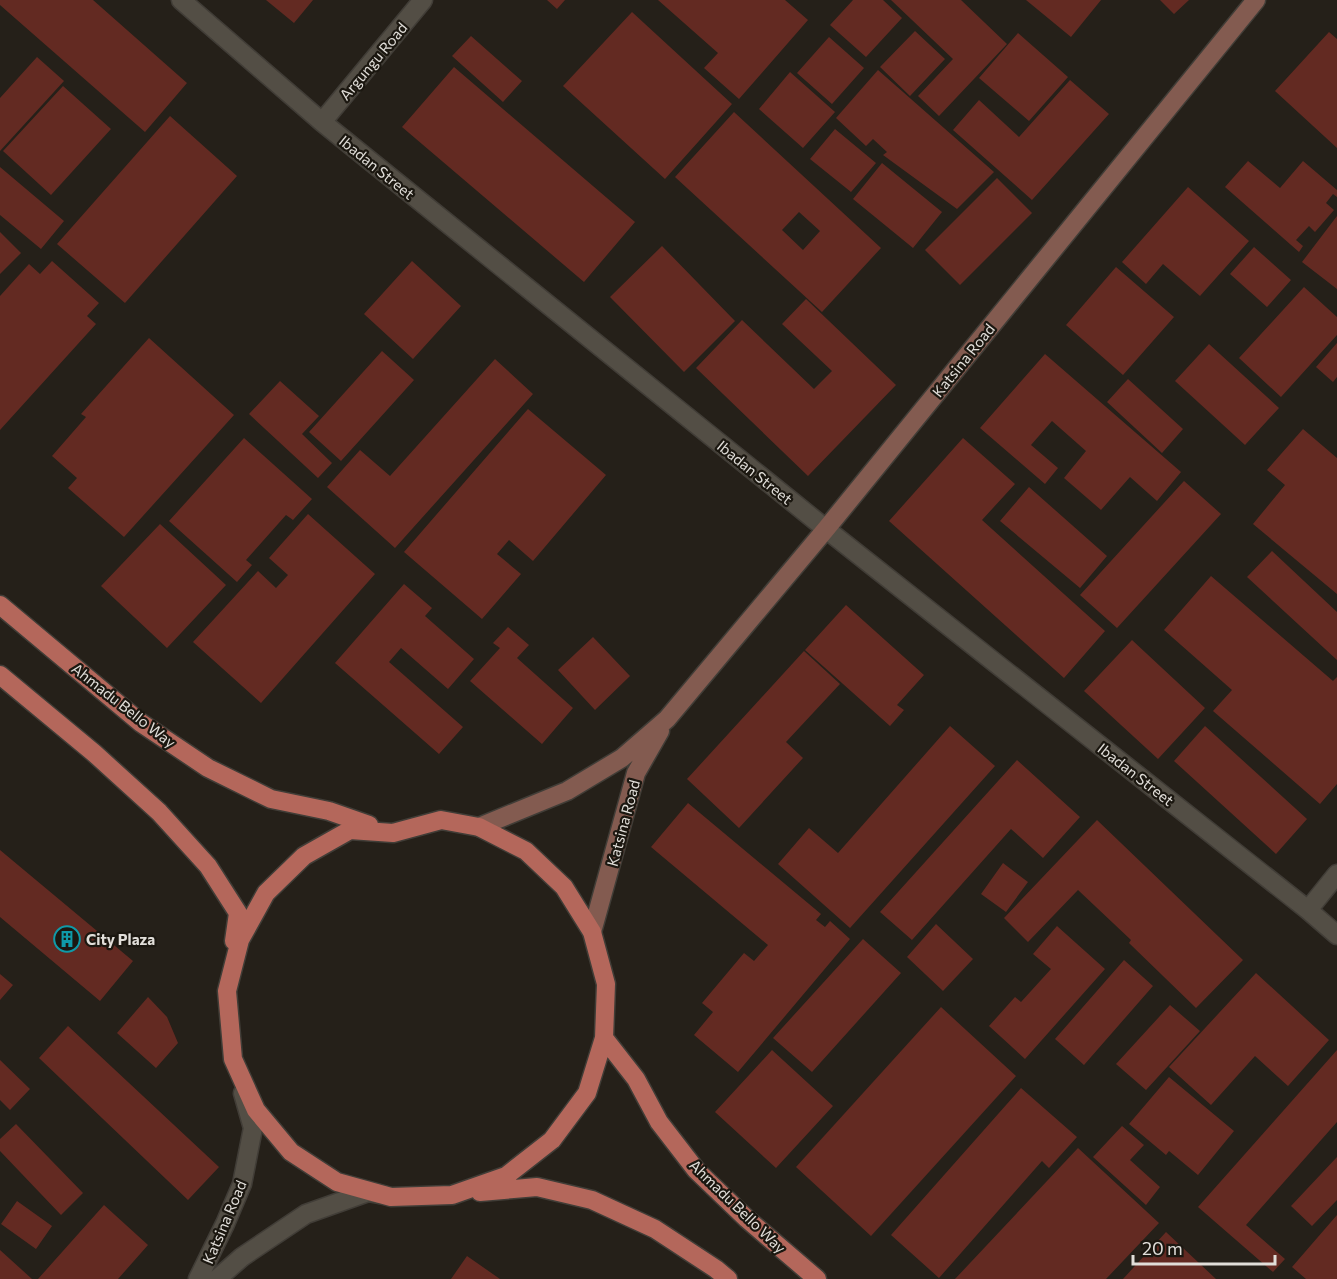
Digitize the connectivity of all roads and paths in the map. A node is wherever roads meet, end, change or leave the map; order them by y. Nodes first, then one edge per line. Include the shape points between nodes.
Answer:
1 (181, 0) edge
2 (423, 0) edge
3 (1257, 0) edge
4 (322, 122) junction
5 (826, 529) junction
6 (0, 606) edge
7 (0, 675) edge
8 (667, 719) junction
9 (479, 827) junction
10 (393, 833) junction
11 (1337, 874) edge
12 (1308, 910) junction
13 (592, 932) junction
14 (1337, 935) edge
15 (227, 991) junction
16 (604, 1038) junction
17 (233, 1059) junction
18 (452, 1195) junction
19 (391, 1197) junction
20 (198, 1279) edge
21 (218, 1279) edge
22 (728, 1279) edge
23 (818, 1279) edge

1 - 4 street, Ibadan Street
2 - 4 street, Argungu Road
3 - 5 street, Katsina Road
4 - 5 street, Ibadan Street
5 - 8 street, Katsina Road
5 - 12 street, Ibadan Street
6 - 10 main road, Ahmadu Bello Way via 141,723 208,768 271,800 329,812
7 - 15 main road via 159,812 208,866 238,913
8 - 9 street, Katsina Road via 622,758 567,791
8 - 13 street, Katsina Road via 636,773
9 - 10 main road via 441,820
9 - 13 main road via 526,851 564,887
10 - 15 main road via 350,830 304,856 266,893 240,940
11 - 12 street
12 - 14 street, Ibadan Street
13 - 16 main road via 606,984
15 - 17 main road
16 - 18 main road via 587,1093 552,1140 506,1176
16 - 23 main road, Ahmadu Bello Way via 696,1170
17 - 19 main road via 256,1110 291,1152 337,1182
17 - 20 street, Katsina Road via 253,1128 242,1184
18 - 19 main road
18 - 22 main road via 537,1187 592,1200 655,1229
19 - 21 street, Katsina Road via 368,1192 306,1214 242,1257

